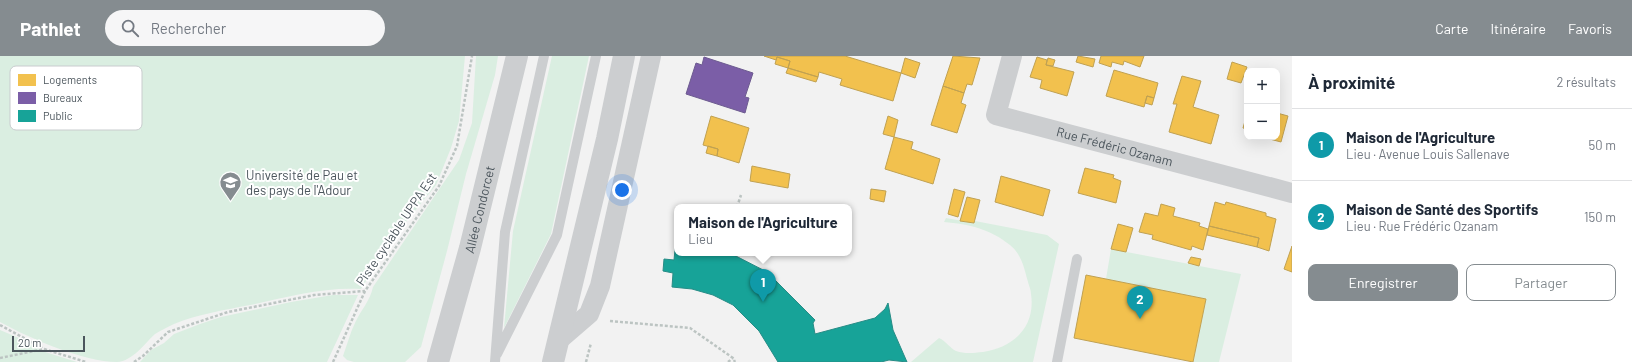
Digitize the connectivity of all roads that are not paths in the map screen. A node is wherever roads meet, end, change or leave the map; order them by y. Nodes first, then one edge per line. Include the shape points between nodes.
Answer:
1 (517, 56) edge
2 (544, 56) edge
3 (596, 56) edge
4 (624, 56) edge
5 (651, 56) edge
6 (1012, 56) edge
7 (1292, 193) edge
8 (1077, 259) dead end
9 (560, 339) junction
10 (496, 358) edge
11 (438, 362) edge
12 (553, 362) edge
13 (1057, 362) edge

1 - 11 main road, Allée Condorcet via 472,241
2 - 10 lane via 505,232
3 - 10 lane via 557,235
4 - 9 main road
5 - 9 street via 600,286 588,314
6 - 7 street, Rue Frédéric Ozanam via 996,115
8 - 13 lane
9 - 12 main road

